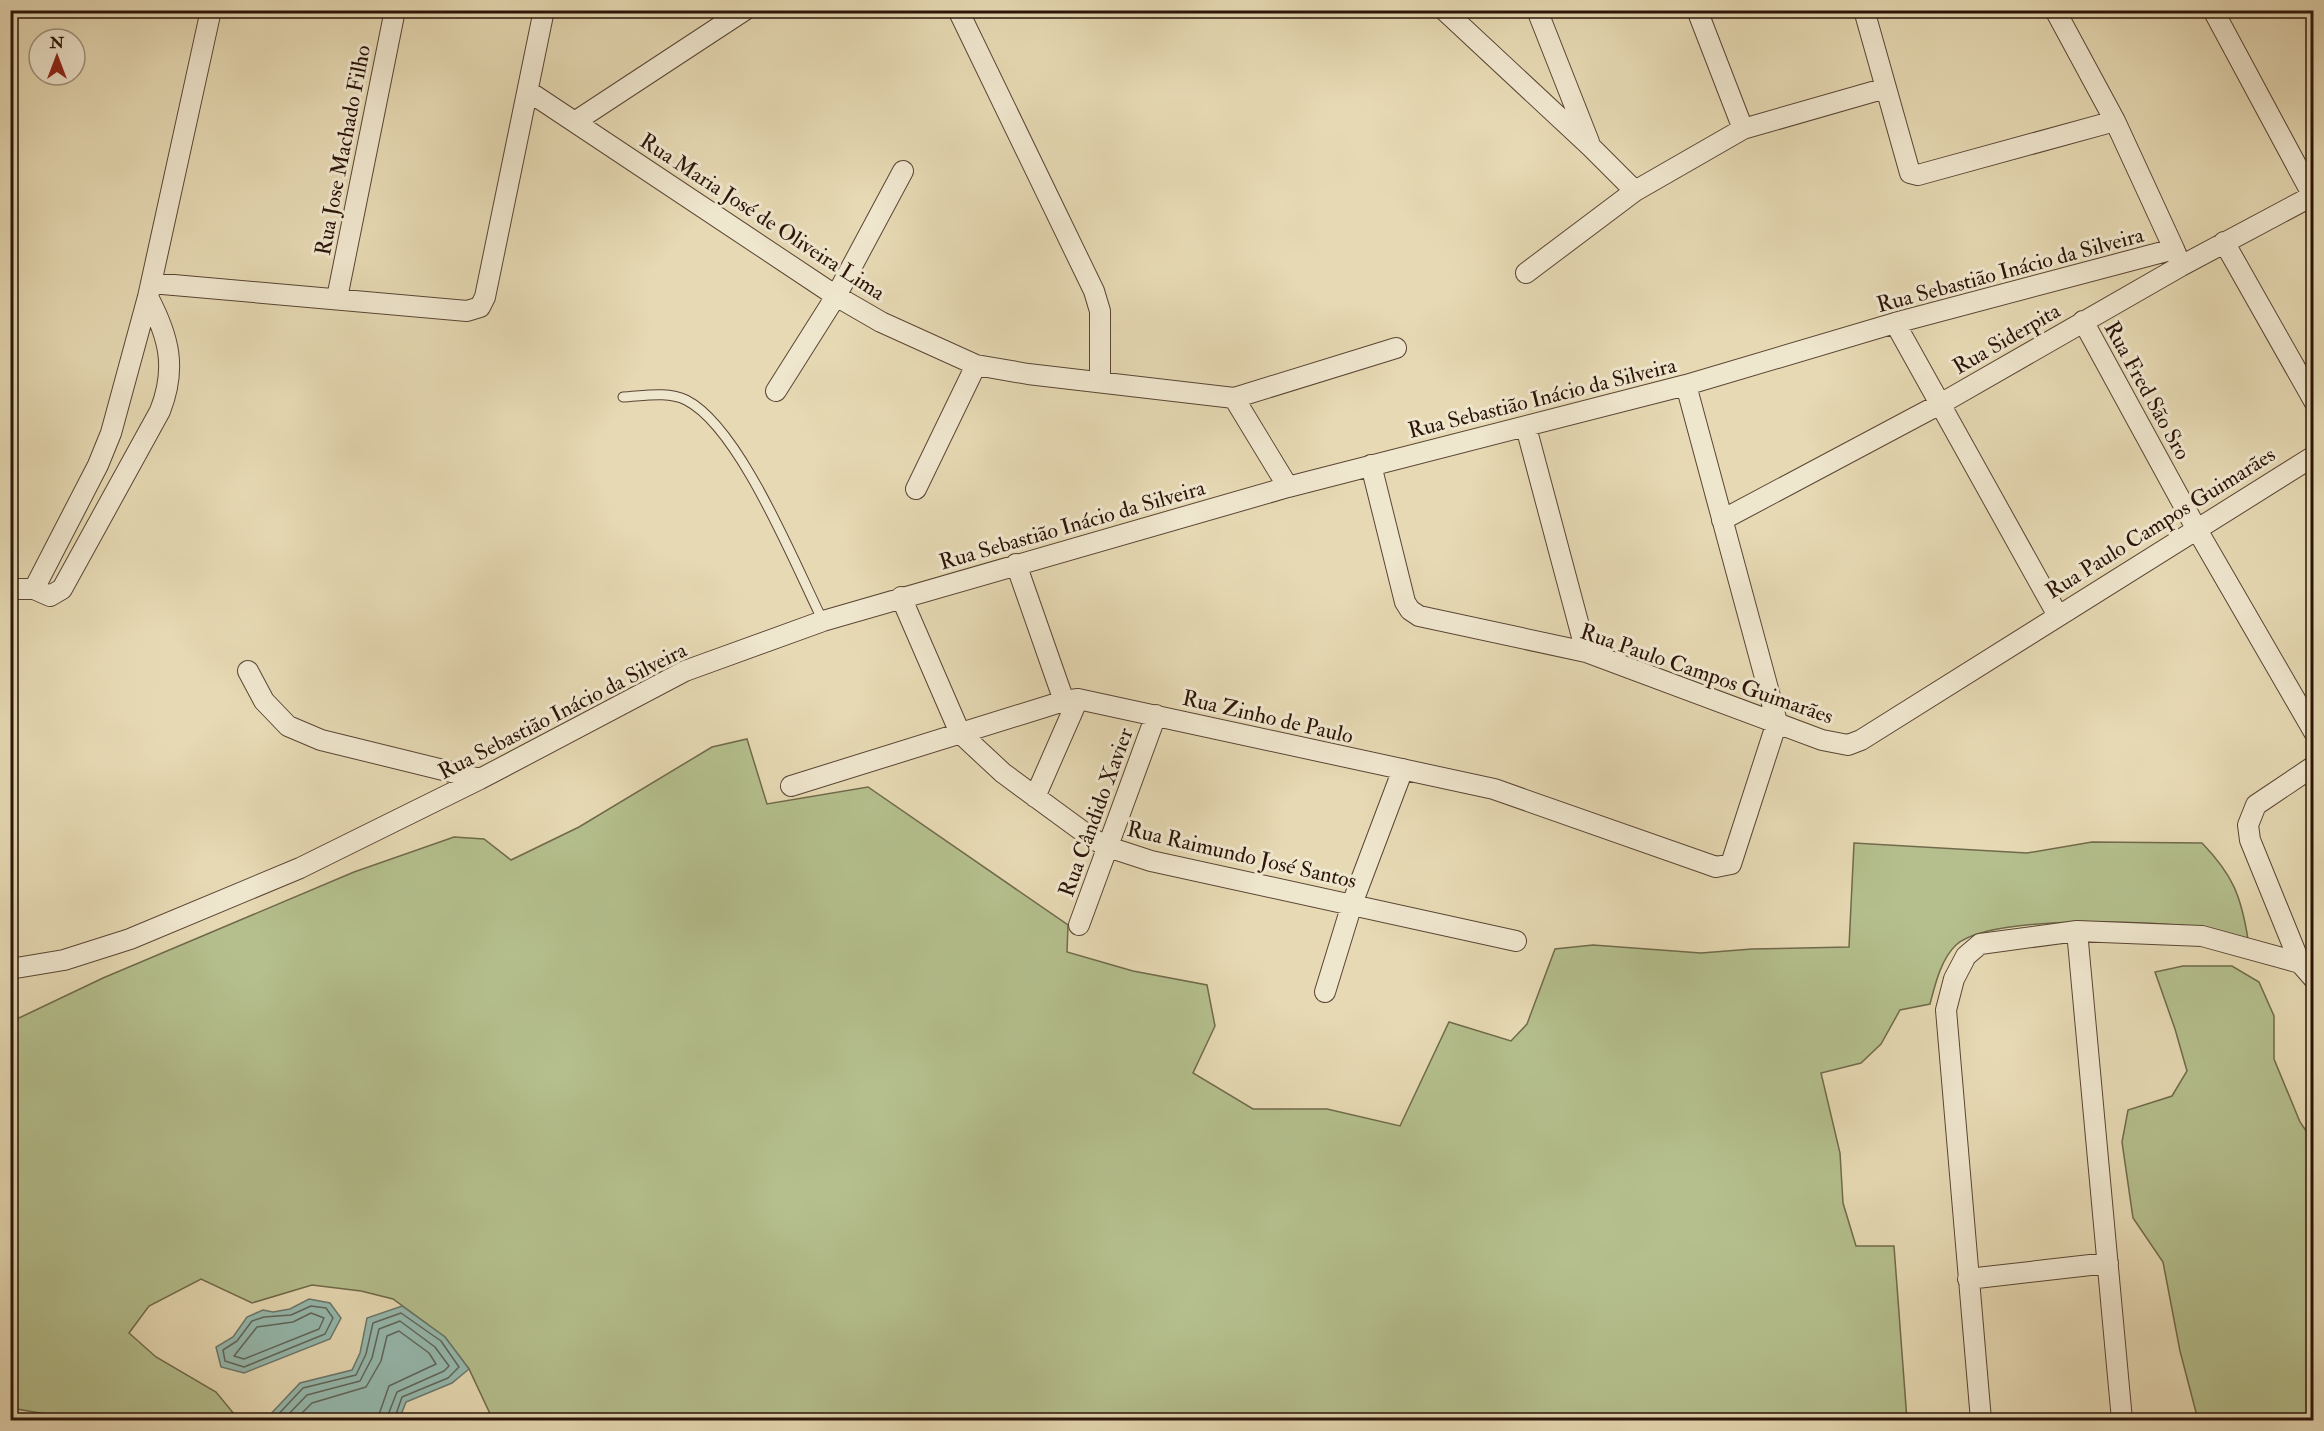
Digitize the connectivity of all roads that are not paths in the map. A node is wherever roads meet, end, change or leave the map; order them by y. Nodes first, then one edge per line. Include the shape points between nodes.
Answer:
1 (211, 10) edge
2 (395, 10) edge
3 (544, 10) edge
4 (745, 10) edge
5 (958, 10) edge
6 (1444, 10) edge
7 (1537, 10) edge
8 (1697, 10) edge
9 (1864, 10) edge
10 (2055, 10) edge
11 (2213, 10) edge
12 (1886, 88) junction
13 (528, 92) junction
14 (576, 121) junction
15 (2115, 121) junction
16 (1743, 129) junction
17 (1591, 147) junction
18 (903, 171) dead end
19 (1635, 191) junction
20 (2313, 196) edge
21 (2224, 243) junction
22 (2177, 257) junction
23 (1526, 273) dead end
24 (149, 290) junction
25 (836, 296) junction
26 (337, 298) junction
27 (2083, 321) junction
28 (1895, 323) junction
29 (1396, 348) dead end
30 (976, 364) junction
31 (1100, 382) junction
32 (1686, 385) junction
33 (776, 391) dead end
34 (623, 397) dead end
35 (1234, 398) junction
36 (2313, 401) edge
37 (1942, 403) junction
38 (1526, 428) junction
39 (2313, 456) edge
40 (1371, 465) junction
41 (1288, 487) junction
42 (916, 489) dead end
43 (1722, 520) junction
44 (2196, 528) junction
45 (1016, 564) junction
46 (10, 589) edge
47 (34, 590) junction
48 (901, 597) junction
49 (2057, 614) junction
50 (823, 621) junction
51 (1586, 652) junction
52 (248, 671) dead end
53 (1071, 700) junction
54 (1156, 715) junction
55 (1777, 722) junction
56 (2313, 732) edge
57 (960, 733) junction
58 (2313, 766) edge
59 (1403, 770) junction
60 (480, 779) junction
61 (791, 786) dead end
62 (1035, 797) junction
63 (1108, 847) junction
64 (1352, 904) junction
65 (1079, 926) dead end
66 (2077, 931) junction
67 (1516, 941) dead end
68 (2300, 963) junction
69 (10, 969) edge
70 (2313, 979) edge
71 (1325, 992) dead end
72 (2108, 1263) junction
73 (1968, 1279) junction
74 (1981, 1420) edge
75 (2122, 1420) edge

1 - 24 street
2 - 26 street, Rua Jose Machado Filho
3 - 13 street
4 - 14 street
5 - 31 street via 1094,291 1100,311
6 - 17 street
7 - 17 street
8 - 16 street
9 - 12 street
10 - 15 street
11 - 20 street
12 - 15 street via 1910,173 1918,175
12 - 16 street
13 - 14 street, Rua Maria José de Oliveira Lima
13 - 26 street via 480,307 467,311
14 - 25 street, Rua Maria José de Oliveira Lima
15 - 22 street
16 - 19 street
17 - 19 street
18 - 25 street
19 - 23 street
20 - 21 street, Rua Siderpita
21 - 22 street, Rua Siderpita
21 - 36 street
22 - 27 street, Rua Siderpita
22 - 28 street, Rua Sebastião Inácio da Silveira
24 - 26 street
24 - 47 street via 111,433
24 - 47 street via 168,345 168,391 63,589 50,596
25 - 30 street, Rua Maria José de Oliveira Lima via 881,322
25 - 33 street
27 - 37 street, Rua Siderpita
27 - 44 street, Rua Fred São Sro
28 - 32 street, Rua Sebastião Inácio da Silveira
28 - 37 street
29 - 35 street
30 - 31 street, Rua Maria José de Oliveira Lima
30 - 42 street
31 - 35 street, Rua Maria José de Oliveira Lima
32 - 38 street, Rua Sebastião Inácio da Silveira
32 - 43 street
34 - 50 lane via 666,395 685,399 720,427 746,467
35 - 41 street
37 - 43 street, Rua Siderpita
37 - 49 street
38 - 40 street, Rua Sebastião Inácio da Silveira
38 - 51 street
39 - 44 street, Rua Paulo Campos Guimarães
40 - 41 street, Rua Sebastião Inácio da Silveira
40 - 51 street, Rua Paulo Campos Guimarães via 1410,610 1419,616
41 - 45 street, Rua Sebastião Inácio da Silveira
43 - 55 street
44 - 49 street, Rua Paulo Campos Guimarães
44 - 56 street, Rua Fred São Sro
45 - 48 street, Rua Sebastião Inácio da Silveira
45 - 53 street
46 - 47 street
48 - 50 street, Rua Sebastião Inácio da Silveira
48 - 57 street, Rua Raimundo José Santos
49 - 55 street, Rua Paulo Campos Guimarães via 1861,740 1848,745 1822,740
50 - 60 street, Rua Sebastião Inácio da Silveira via 685,671
51 - 55 street, Rua Paulo Campos Guimarães
52 - 60 street via 264,701 288,726 321,741
53 - 54 street, Rua Zinho de Paulo
53 - 57 street, Rua Zinho de Paulo
53 - 62 street
54 - 59 street, Rua Zinho de Paulo
54 - 63 street, Rua Cândido Xavier
55 - 59 street, Rua Zinho de Paulo via 1731,864 1716,867 1494,789
57 - 61 street, Rua Zinho de Paulo
57 - 62 street, Rua Raimundo José Santos
58 - 68 street via 2256,805 2248,825 2250,840
59 - 64 street
60 - 69 street, Rua Sebastião Inácio da Silveira via 300,868 130,939 64,960
62 - 63 street, Rua Raimundo José Santos
63 - 64 street, Rua Raimundo José Santos via 1151,861
63 - 65 street, Rua Cândido Xavier
64 - 67 street, Rua Raimundo José Santos
64 - 71 street
66 - 68 street via 2202,936
66 - 72 street
66 - 73 street via 1980,944 1966,956 1954,979 1947,1010
68 - 70 street
72 - 73 street
72 - 75 street
73 - 74 street

